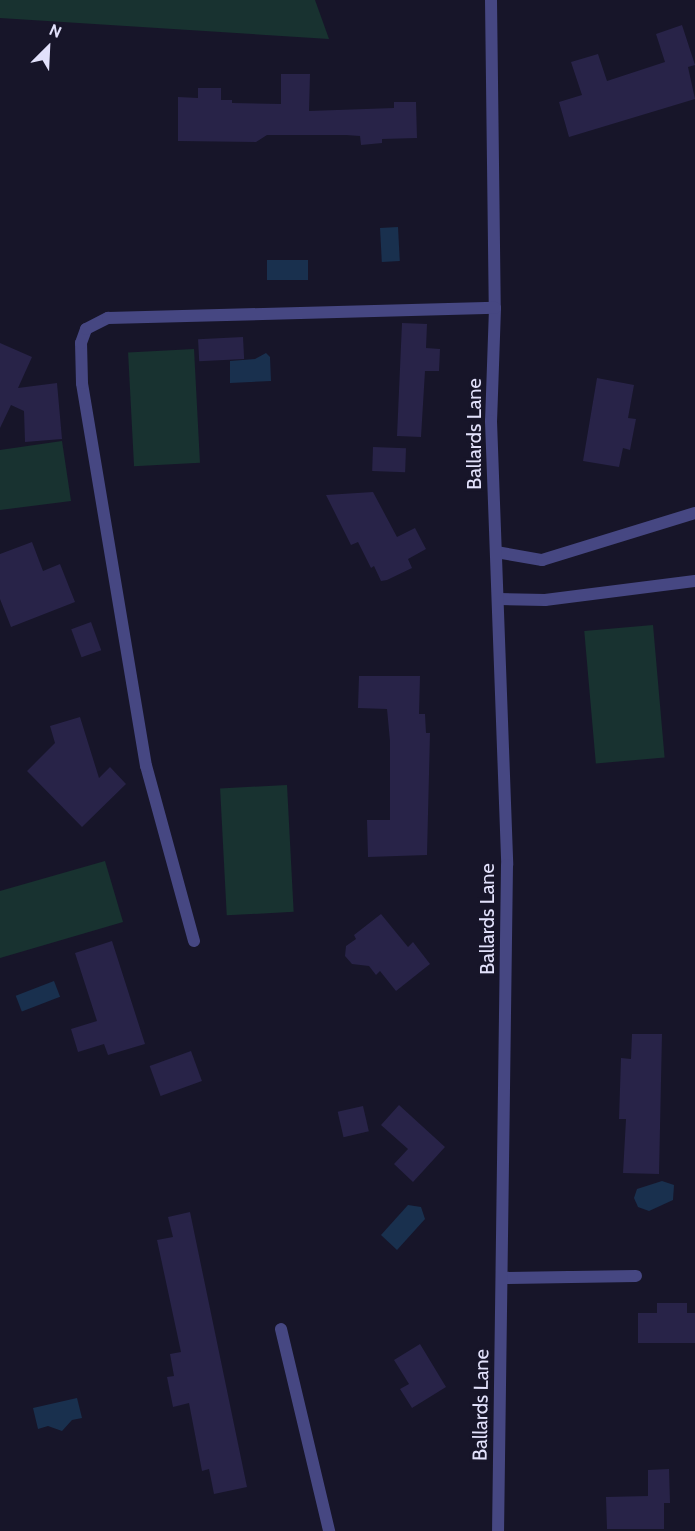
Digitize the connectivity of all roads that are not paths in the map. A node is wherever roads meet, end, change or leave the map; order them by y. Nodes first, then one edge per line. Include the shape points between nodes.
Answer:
1 (491, 0) edge
2 (495, 308) junction
3 (695, 513) edge
4 (496, 552) junction
5 (695, 581) edge
6 (500, 599) junction
7 (194, 941) dead end
8 (636, 1276) dead end
9 (502, 1278) junction
10 (281, 1329) dead end
11 (329, 1531) edge
12 (498, 1531) edge

1 - 2 street, Ballards Lane
2 - 4 street, Ballards Lane via 491,421
2 - 7 street via 108,318 86,328 81,344 82,383 146,766
3 - 4 street via 542,560
4 - 6 street, Ballards Lane
5 - 6 street via 545,600
6 - 9 street, Ballards Lane via 507,865
8 - 9 street
9 - 12 street, Ballards Lane
10 - 11 street

